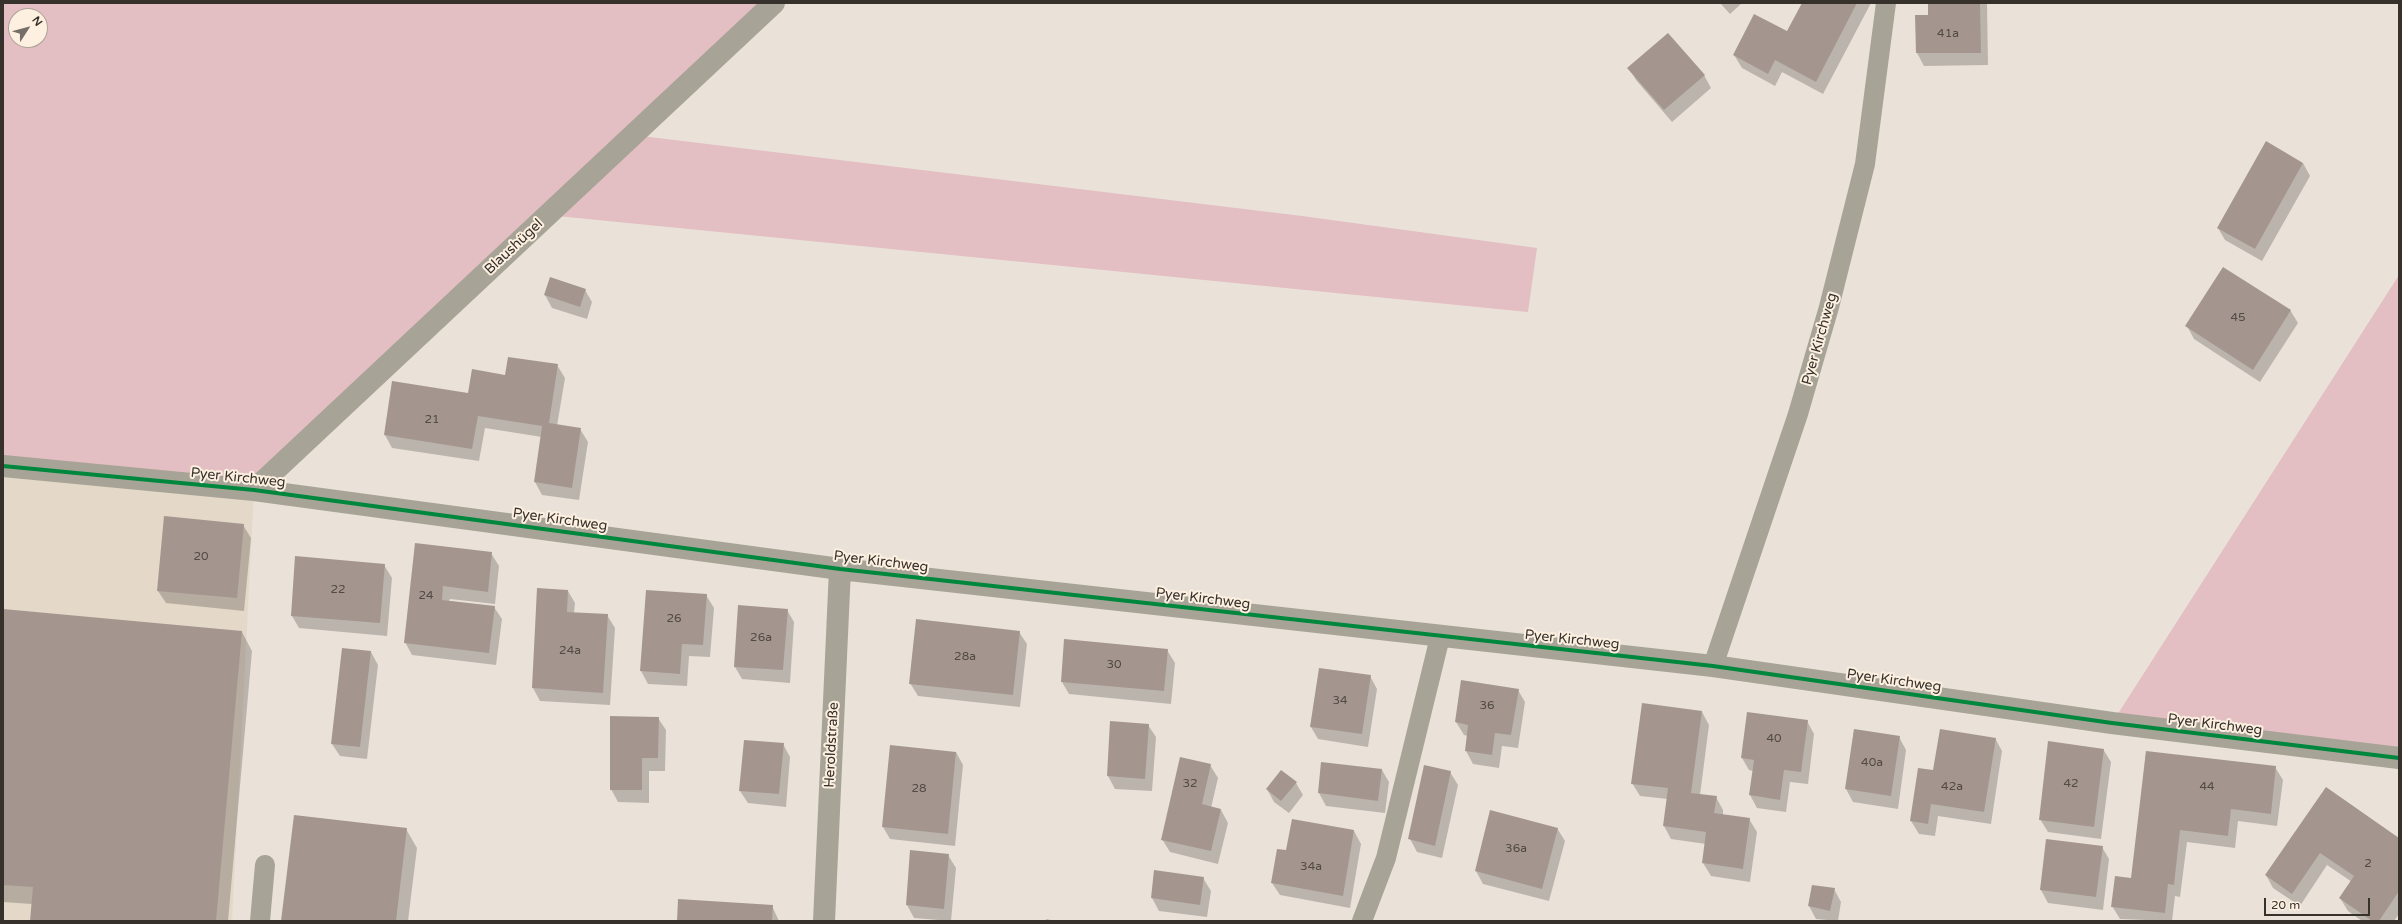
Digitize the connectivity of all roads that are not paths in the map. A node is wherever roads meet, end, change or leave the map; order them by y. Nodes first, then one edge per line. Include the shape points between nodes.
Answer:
1 (774, 3) edge
2 (1886, 3) edge
3 (3, 466) edge
4 (254, 490) junction
5 (840, 569) junction
6 (1440, 637) junction
7 (1713, 666) junction
8 (2399, 758) edge
9 (265, 865) dead end
10 (260, 921) edge
11 (824, 921) edge
12 (1362, 921) edge

1 - 4 street, Blaushügel
2 - 7 lane, Pyer Kirchweg via 1865,164 1829,307 1798,414
3 - 4 street, Pyer Kirchweg
4 - 5 street, Pyer Kirchweg
5 - 6 street, Pyer Kirchweg
5 - 11 street, Heroldstraße
6 - 7 street, Pyer Kirchweg
6 - 12 lane via 1386,858
7 - 8 street, Pyer Kirchweg via 2112,723
9 - 10 lane

